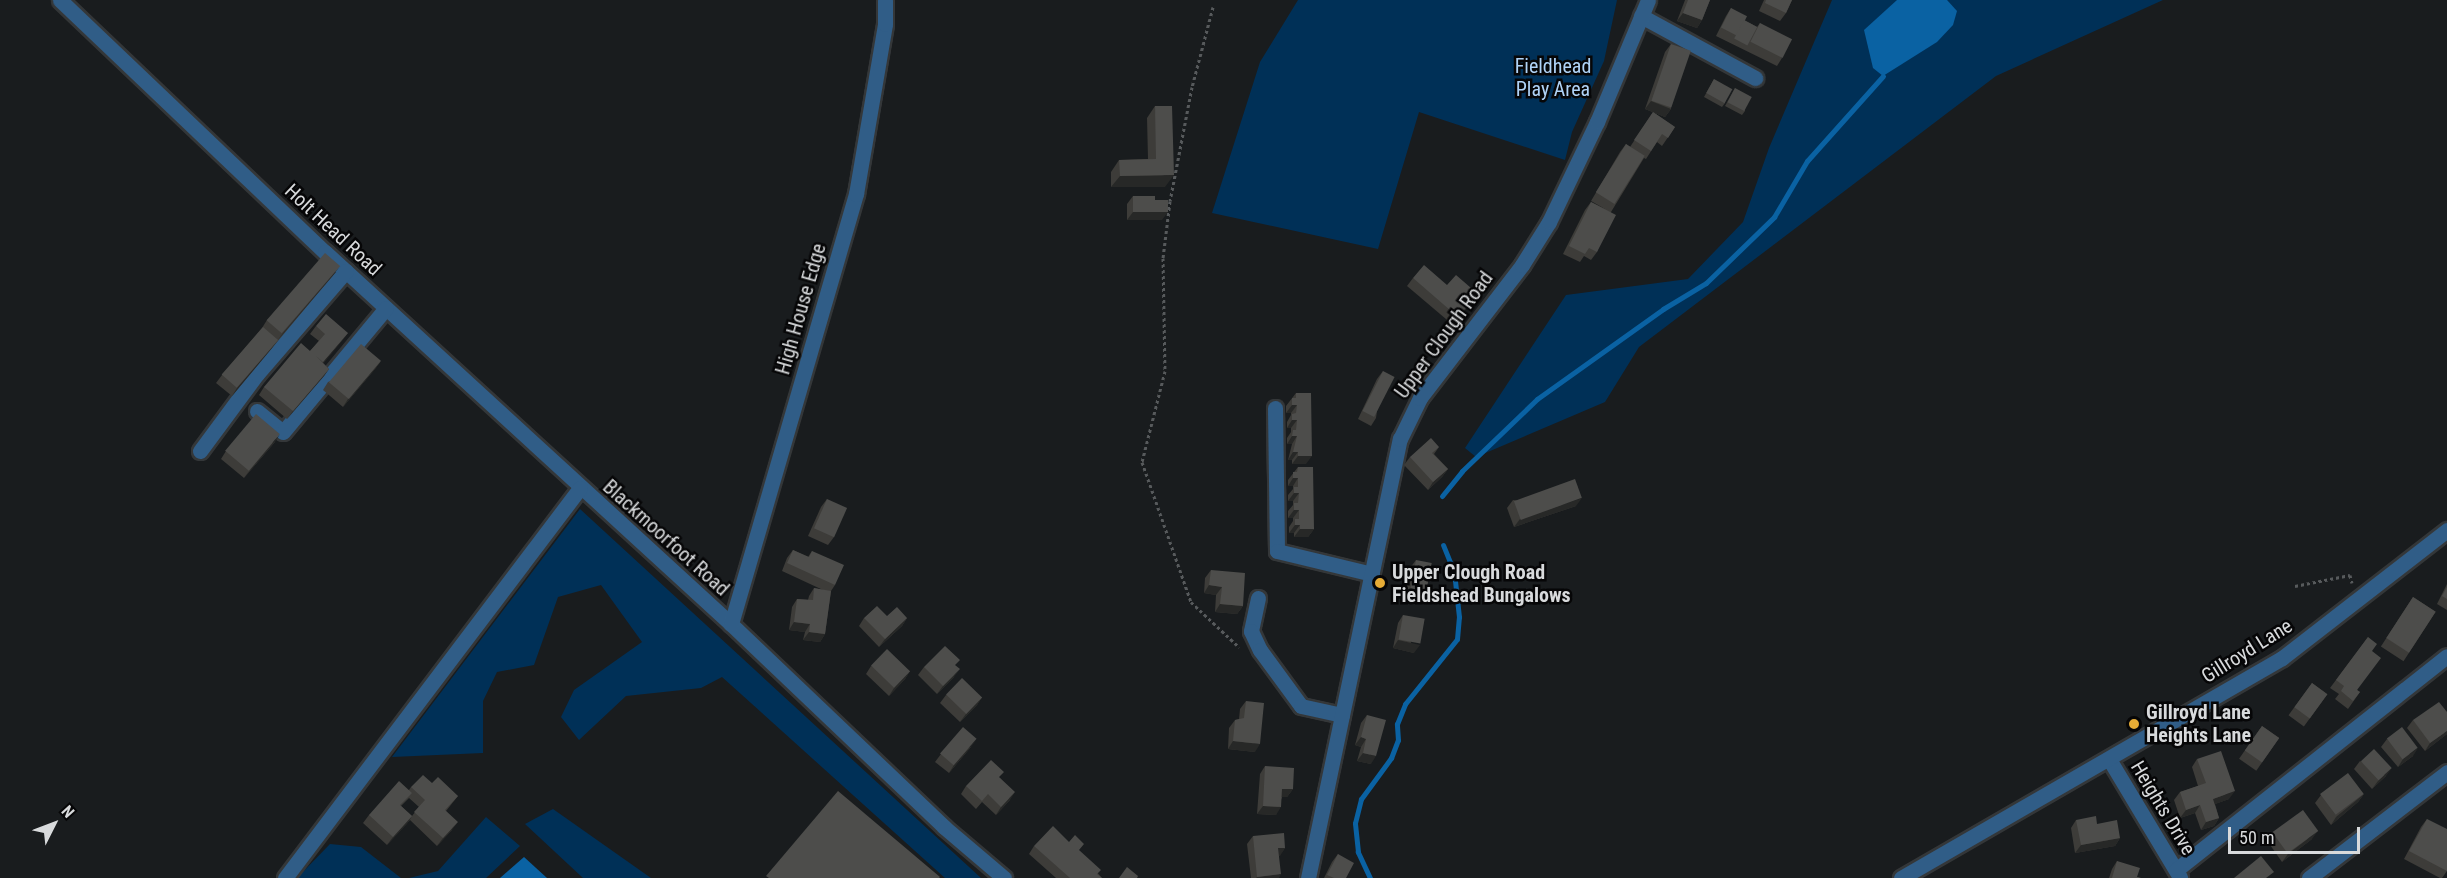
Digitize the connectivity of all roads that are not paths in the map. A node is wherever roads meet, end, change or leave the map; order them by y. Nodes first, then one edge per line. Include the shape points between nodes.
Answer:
1 (60, 0) edge
2 (885, 0) edge
3 (1648, 0) edge
4 (1641, 16) junction
5 (1755, 78) dead end
6 (346, 271) junction
7 (386, 308) junction
8 (1275, 408) dead end
9 (258, 411) dead end
10 (201, 451) dead end
11 (580, 488) junction
12 (2447, 530) edge
13 (1372, 574) junction
14 (1258, 598) dead end
15 (731, 624) junction
16 (2447, 656) edge
17 (1342, 715) junction
18 (2109, 759) junction
19 (2447, 772) edge
20 (2178, 874) edge
21 (285, 878) edge
22 (1004, 878) edge
23 (1308, 878) edge
24 (1901, 878) edge
25 (2309, 878) edge

1 - 6 street, Holt Head Road
2 - 15 street, High House Edge via 885,24 856,194
3 - 4 street, Upper Clough Road
4 - 5 street
4 - 13 street, Upper Clough Road via 1597,122 1549,222 1522,265 1420,398 1400,439
6 - 7 street, Holt Head Road
6 - 10 street via 257,374
7 - 9 street via 283,432
7 - 11 street, Holt Head Road
8 - 13 street via 1276,551
11 - 15 street, Blackmoorfoot Road
11 - 21 street, Blackmoorfoot Road
12 - 18 street, Gillroyd Lane via 2282,658
13 - 17 street, Upper Clough Road
14 - 17 street via 1251,631 1260,650 1301,706
15 - 22 street, Blackmoorfoot Road via 944,827
16 - 20 street
17 - 23 street, Upper Clough Road
18 - 20 street, Heights Drive
18 - 24 street, Gillroyd Lane via 1998,819
19 - 25 street

